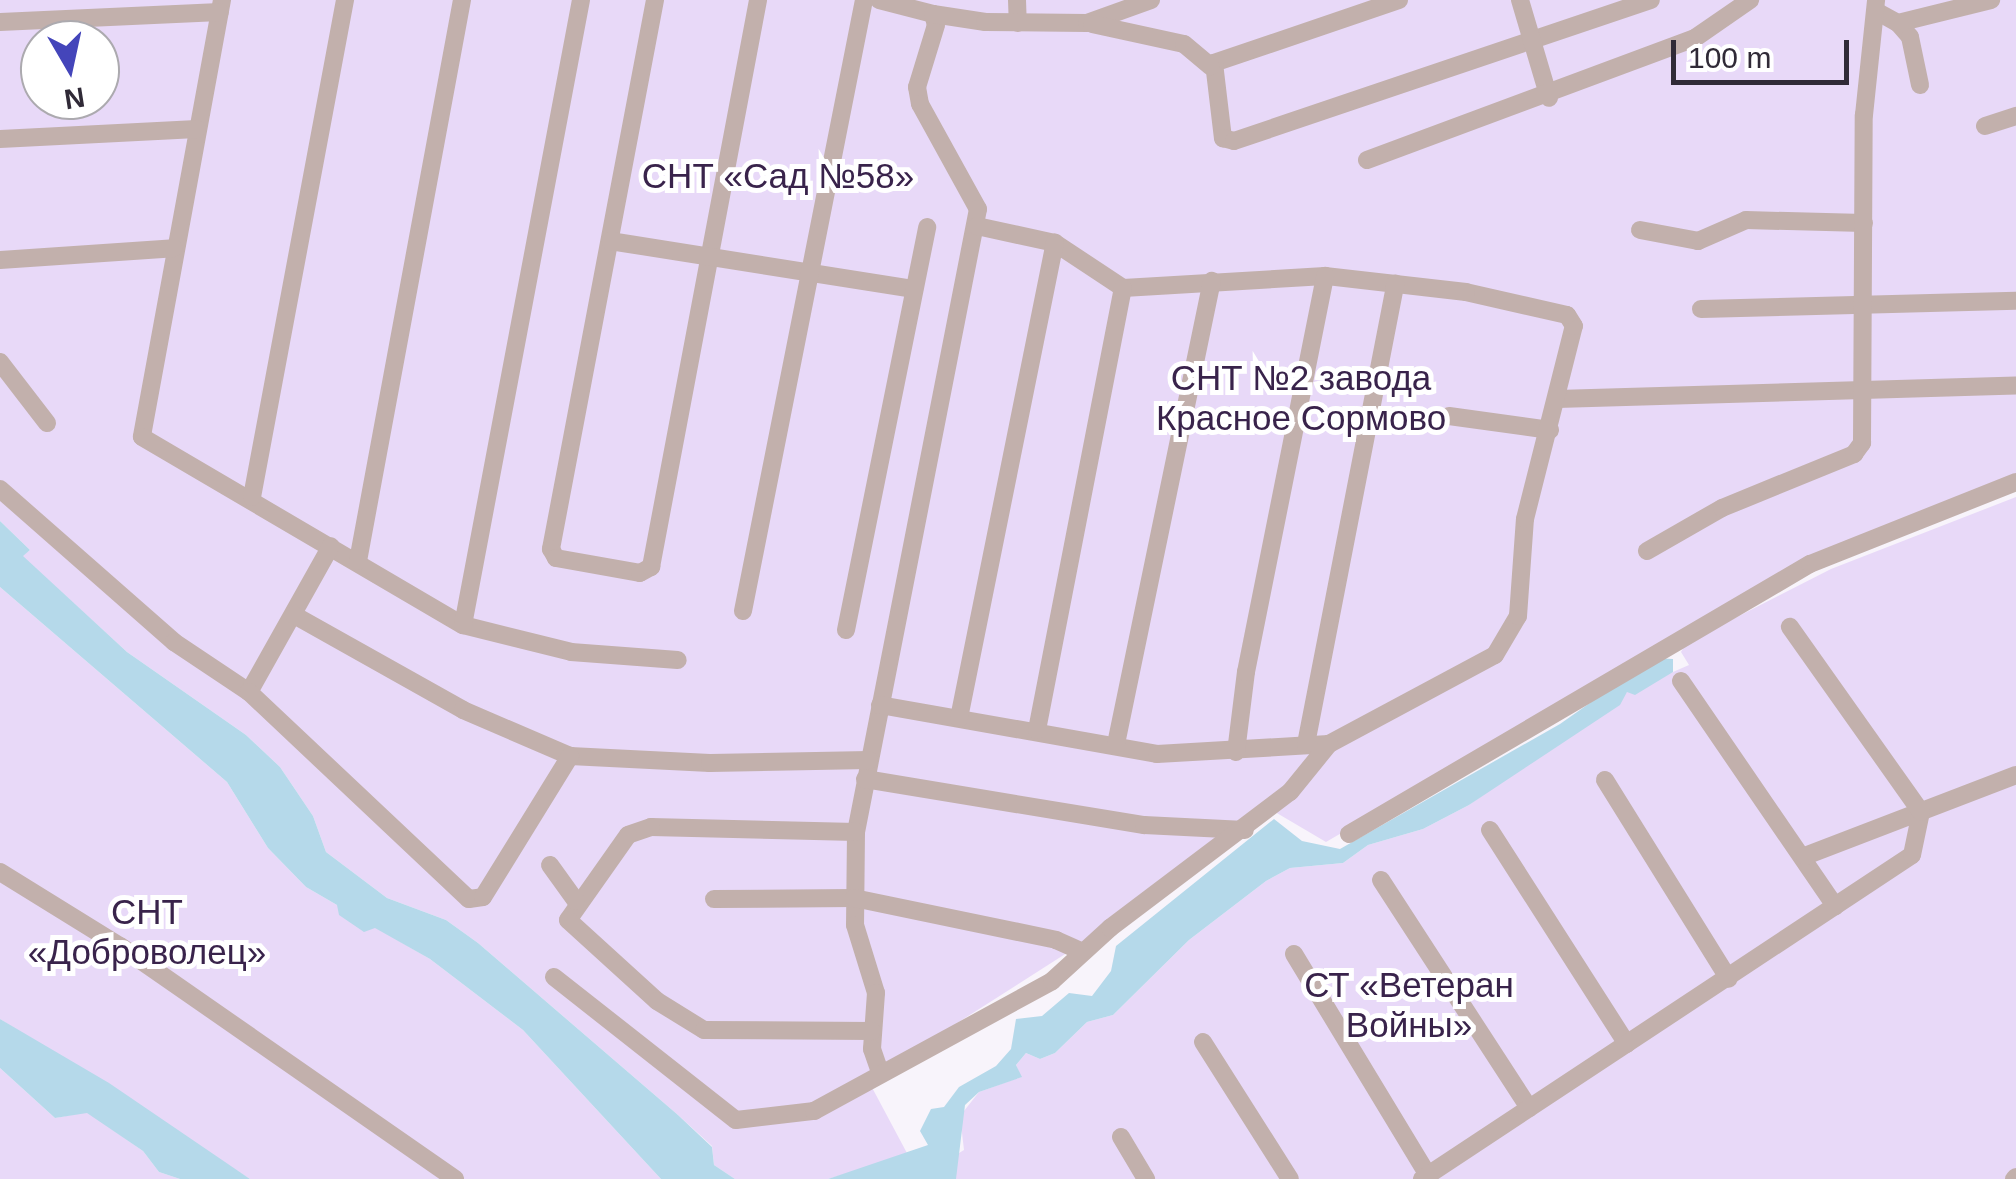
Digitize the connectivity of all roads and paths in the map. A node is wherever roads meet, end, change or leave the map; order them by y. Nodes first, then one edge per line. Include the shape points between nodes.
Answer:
1 (344, 0) edge
2 (462, 0) edge
3 (580, 0) edge
4 (655, 0) edge
5 (758, 0) edge
6 (864, 0) edge
7 (879, 0) edge
8 (1016, 0) edge
9 (1151, 0) edge
10 (1399, 0) edge
11 (1520, 0) edge
12 (1651, 0) edge
13 (1750, 0) edge
14 (1992, 0) edge
15 (221, 6) edge
16 (1876, 6) edge
17 (933, 14) junction
18 (0, 22) edge
19 (1018, 22) junction
20 (1087, 23) junction
21 (1898, 23) junction
22 (1532, 41) junction
23 (1211, 67) junction
24 (1920, 85) dead end
25 (1549, 98) junction
26 (2016, 116) edge
27 (1984, 126) dead end
28 (197, 129) junction
29 (0, 139) edge
30 (1367, 160) dead end
31 (1864, 222) junction
32 (977, 226) junction
33 (927, 227) dead end
34 (1640, 230) dead end
35 (610, 241) junction
36 (1055, 243) junction
37 (174, 248) junction
38 (709, 256) junction
39 (0, 260) edge
40 (812, 273) junction
41 (1325, 276) junction
42 (1212, 281) junction
43 (1395, 284) junction
44 (1123, 288) junction
45 (914, 290) junction
46 (2016, 301) edge
47 (1862, 306) junction
48 (1701, 309) dead end
49 (0, 362) edge
50 (2016, 386) edge
51 (1862, 393) junction
52 (1558, 398) junction
53 (1448, 416) dead end
54 (47, 423) dead end
55 (1550, 430) junction
56 (2016, 482) edge
57 (0, 489) edge
58 (252, 497) junction
59 (330, 546) junction
60 (1647, 550) dead end
61 (358, 561) junction
62 (743, 611) dead end
63 (294, 615) junction
64 (463, 626) junction
65 (1790, 627) dead end
66 (846, 630) dead end
67 (678, 660) dead end
68 (1681, 682) dead end
69 (249, 692) junction
70 (880, 705) junction
71 (959, 718) junction
72 (1037, 730) junction
73 (1116, 744) junction
74 (1306, 744) junction
75 (1329, 744) junction
76 (1236, 752) junction
77 (570, 756) junction
78 (867, 769) junction
79 (2016, 775) edge
80 (1606, 780) dead end
81 (1921, 812) junction
82 (1245, 830) junction
83 (1490, 830) dead end
84 (856, 832) junction
85 (1349, 834) dead end
86 (1805, 856) junction
87 (550, 865) dead end
88 (0, 872) edge
89 (1381, 880) dead end
90 (854, 898) junction
91 (714, 899) dead end
92 (576, 901) junction
93 (1835, 906) junction
94 (1081, 952) junction
95 (1294, 954) dead end
96 (554, 978) dead end
97 (1729, 979) junction
98 (872, 1031) junction
99 (1203, 1042) dead end
100 (1626, 1044) junction
101 (880, 1072) junction
102 (1528, 1108) junction
103 (1121, 1136) dead end
104 (1425, 1177) edge
105 (455, 1179) edge
106 (1146, 1179) edge
107 (1290, 1179) edge

1 - 58 street
2 - 61 street
3 - 64 street
4 - 35 street
5 - 38 street
6 - 40 street
7 - 17 street
8 - 19 street
9 - 20 street
10 - 23 street
11 - 22 street
12 - 22 street
13 - 25 street via 1695,38
14 - 21 street
15 - 18 street
15 - 28 street
16 - 21 street
16 - 31 street via 1864,116
17 - 19 street
17 - 32 street via 936,25 917,87 920,104 978,209
19 - 20 street
20 - 23 street via 1184,44
21 - 24 street via 1910,37
22 - 23 street via 1228,142
22 - 25 street
25 - 30 street
26 - 27 street
28 - 29 street
28 - 37 street
31 - 34 street via 1746,220 1698,241
31 - 47 street
32 - 36 street
32 - 70 street
33 - 45 street
35 - 38 street
35 - 38 street via 552,549 556,558 640,573 651,568
36 - 44 street
36 - 71 street
37 - 39 street
37 - 58 street via 142,437
38 - 40 street
40 - 45 street
40 - 62 street
41 - 42 street
41 - 43 street
41 - 76 street
42 - 44 street
42 - 73 street
43 - 52 street via 1567,315 1574,326
43 - 74 street
44 - 72 street
45 - 66 street
46 - 47 street
47 - 48 street
47 - 51 street
49 - 54 street
50 - 51 street
51 - 52 street
51 - 60 street via 1862,443 1854,454 1722,508
52 - 55 street
53 - 55 street
55 - 75 street via 1525,519 1518,616 1508,640 1469,671
56 - 85 street via 1810,564
57 - 69 street via 174,642
58 - 59 street
59 - 61 street
59 - 63 street
61 - 64 street
63 - 69 street
63 - 77 street via 463,710
64 - 67 street via 571,652
65 - 81 street
68 - 86 street
69 - 77 street via 469,899 483,898
70 - 71 street
70 - 78 street
71 - 72 street
72 - 73 street
73 - 76 street via 1157,754
74 - 75 street
74 - 76 street
75 - 82 street via 1316,766
77 - 78 street
78 - 82 street via 1144,826
78 - 84 street
79 - 81 street
80 - 97 street
81 - 86 street
81 - 93 street via 1912,855
82 - 94 street
83 - 100 street
84 - 90 street
84 - 92 street via 651,827 628,834
86 - 93 street
87 - 92 street
88 - 105 street via 120,946
89 - 102 street
90 - 91 street
90 - 94 street via 1056,940
90 - 98 street via 855,926 876,993
92 - 98 street via 568,920 573,928 678,1018 704,1030
93 - 97 street
94 - 101 street via 1052,982
95 - 104 street
96 - 101 street via 736,1120 814,1111
97 - 100 street
98 - 101 street
99 - 107 street
100 - 102 street
102 - 104 street
103 - 106 street

